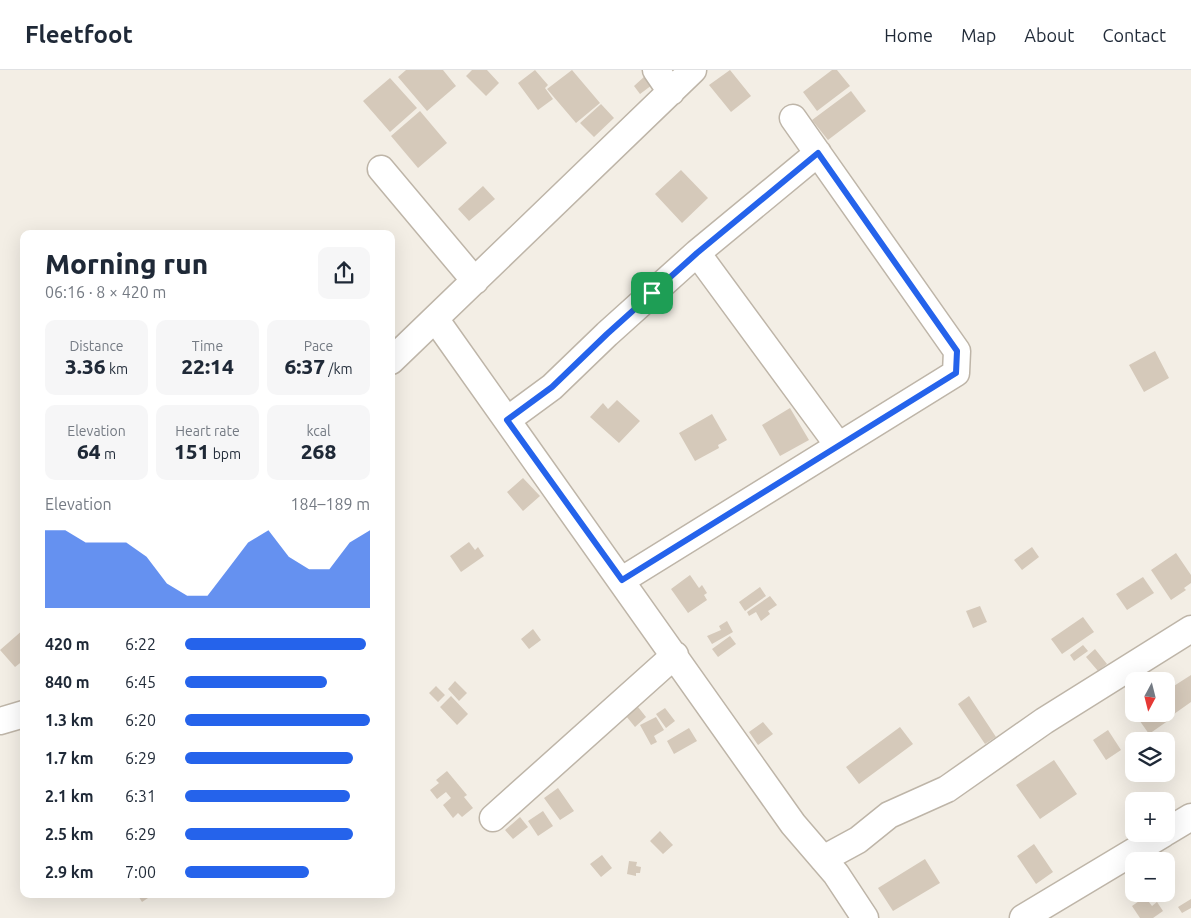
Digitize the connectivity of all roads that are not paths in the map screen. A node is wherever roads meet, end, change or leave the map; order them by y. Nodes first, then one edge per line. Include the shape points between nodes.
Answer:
1 (656, 70) edge
2 (693, 70) edge
3 (671, 92) junction
4 (793, 118) dead end
5 (818, 153) junction
6 (381, 169) dead end
7 (697, 253) junction
8 (476, 281) junction
9 (436, 320) junction
10 (395, 357) edge
11 (507, 420) junction
12 (838, 445) junction
13 (622, 580) junction
14 (1191, 629) edge
15 (675, 654) junction
16 (20, 715) edge
17 (0, 721) edge
18 (1191, 817) edge
19 (493, 818) dead end
20 (1175, 827) edge
21 (1150, 842) edge
22 (823, 860) junction
23 (865, 918) edge
24 (1023, 918) edge

1 - 3 street
2 - 3 street
3 - 8 street
4 - 5 street
5 - 7 street
5 - 12 street via 957,351 956,373
6 - 8 street
7 - 11 street via 552,387
7 - 12 street
8 - 9 street
9 - 10 street
9 - 11 street
11 - 13 street
12 - 13 street
13 - 15 street
14 - 22 street via 1044,721 946,789 889,815 858,840
15 - 19 street
15 - 22 street via 793,824
16 - 17 street
18 - 20 street
21 - 24 street
22 - 23 street

